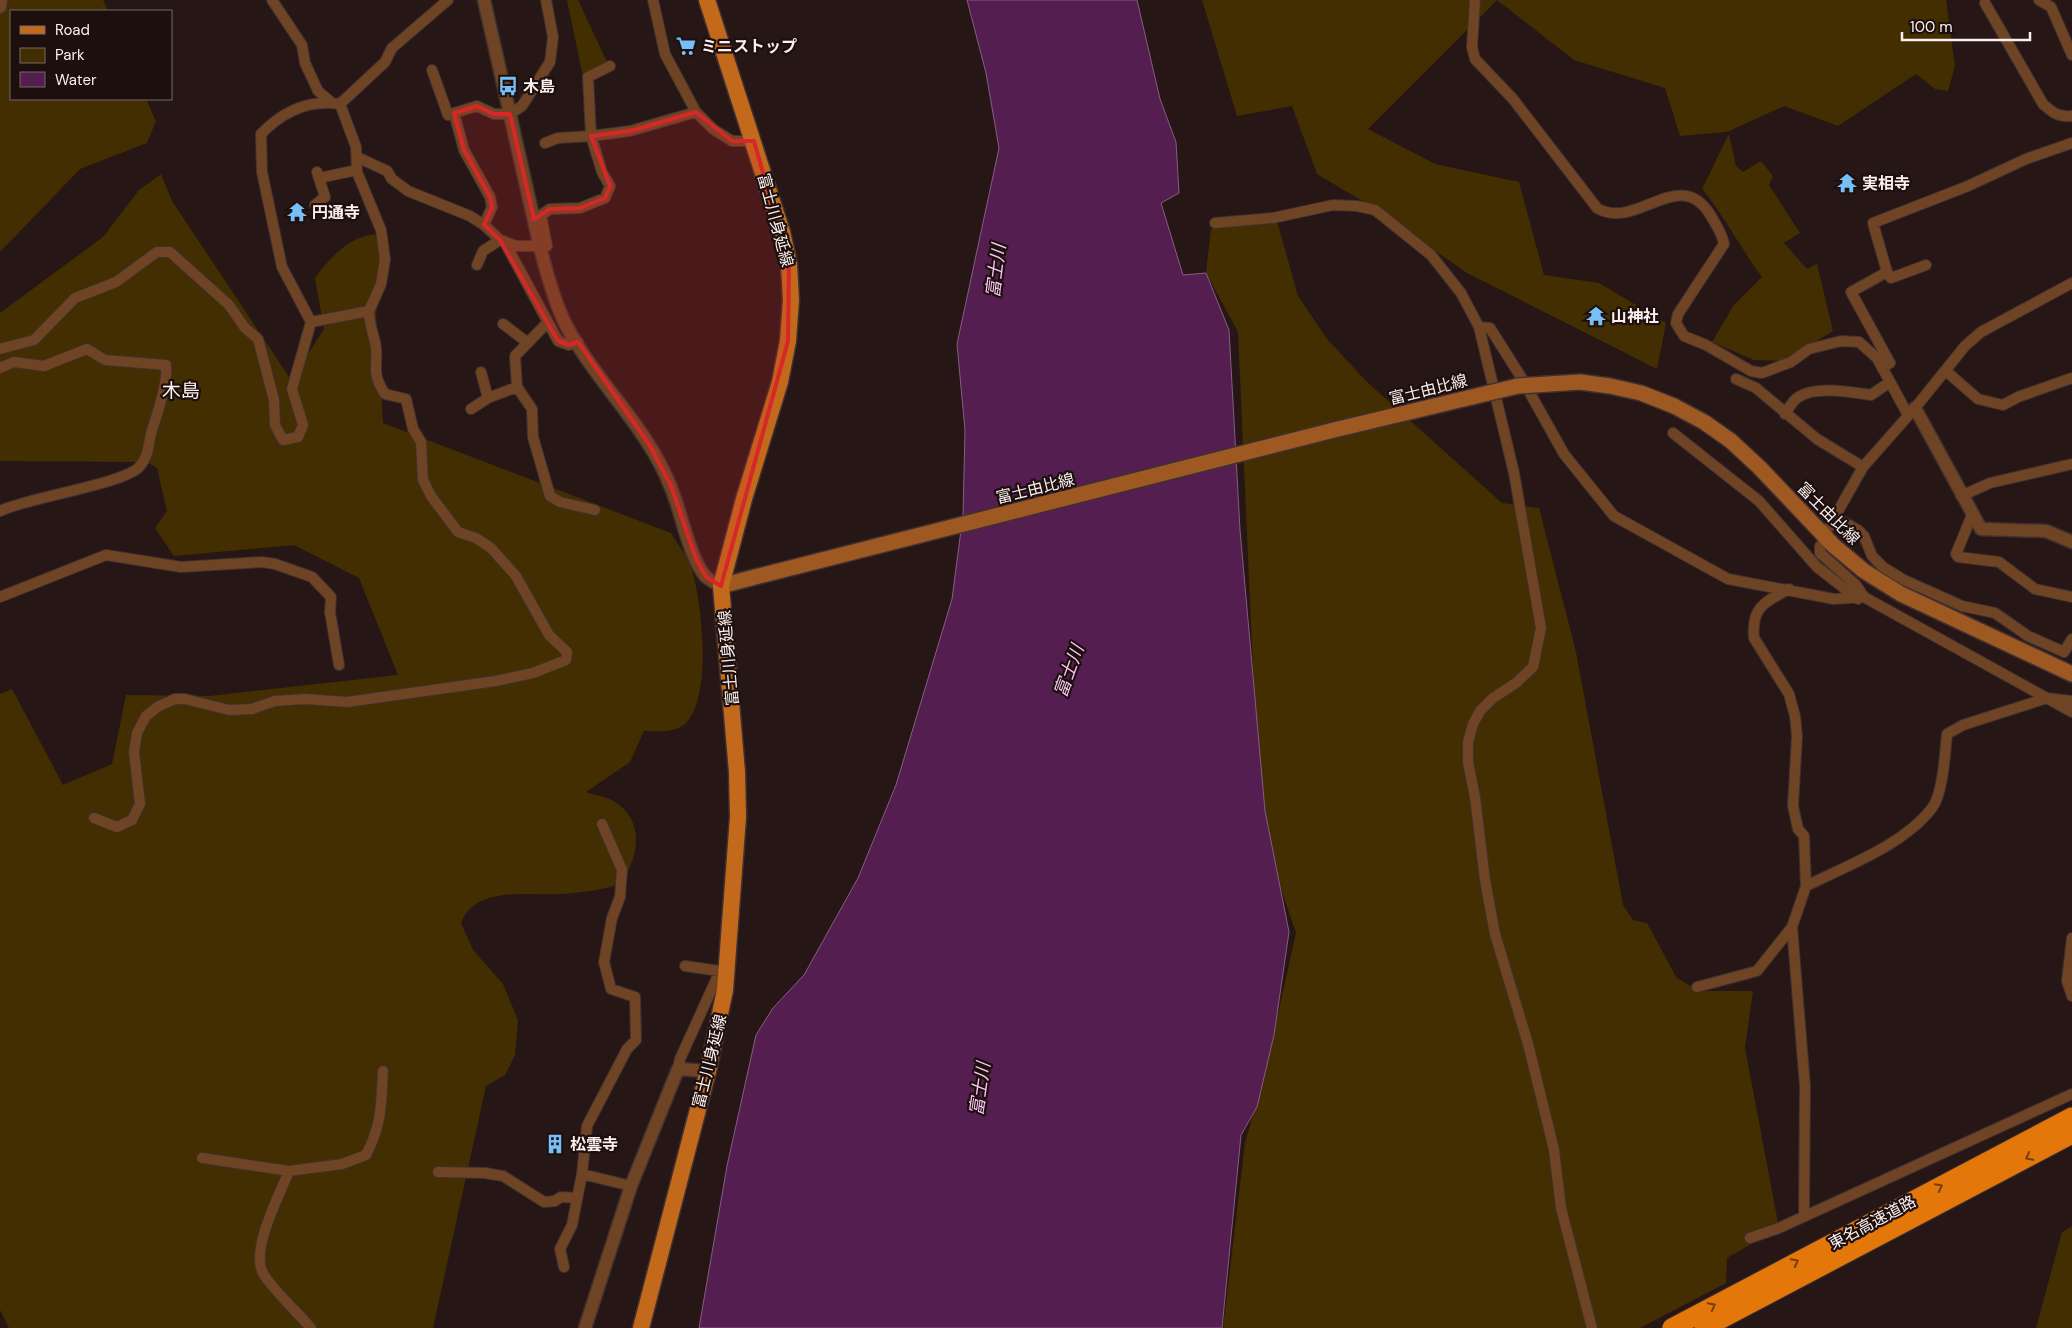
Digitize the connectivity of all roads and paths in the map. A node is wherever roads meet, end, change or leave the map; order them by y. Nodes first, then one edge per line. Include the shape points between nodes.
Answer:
1 (2, 0) edge
2 (272, 0) edge
3 (448, 0) edge
4 (484, 0) edge
5 (546, 0) edge
6 (653, 0) edge
7 (707, 0) edge
8 (1476, 0) edge
9 (2039, 0) edge
10 (1986, 3) dead end
11 (0, 7) edge
12 (2072, 56) edge
13 (610, 66) dead end
14 (432, 70) dead end
15 (336, 103) junction
16 (696, 112) junction
17 (448, 114) dead end
18 (510, 114) junction
19 (2072, 116) edge
20 (591, 136) junction
21 (754, 141) junction
22 (545, 143) dead end
23 (2072, 143) edge
24 (357, 157) junction
25 (357, 170) junction
26 (315, 205) dead end
27 (1215, 223) dead end
28 (484, 224) junction
29 (502, 240) junction
30 (540, 247) junction
31 (477, 264) dead end
32 (1926, 265) dead end
33 (1887, 272) junction
34 (2072, 283) edge
35 (369, 311) junction
36 (311, 322) junction
37 (547, 323) junction
38 (503, 324) dead end
39 (1480, 327) junction
40 (578, 342) junction
41 (528, 343) junction
42 (0, 349) edge
43 (0, 368) edge
44 (1882, 368) junction
45 (1946, 371) junction
46 (481, 372) dead end
47 (2072, 378) edge
48 (1736, 379) dead end
49 (1890, 382) junction
50 (517, 387) junction
51 (488, 398) junction
52 (471, 409) dead end
53 (1911, 412) junction
54 (1784, 414) junction
55 (1673, 433) dead end
56 (2072, 464) edge
57 (1863, 467) junction
58 (1961, 496) junction
59 (595, 510) dead end
60 (0, 511) edge
61 (1972, 515) junction
62 (1835, 517) junction
63 (1829, 527) dead end
64 (2072, 542) edge
65 (1820, 546) dead end
66 (721, 586) junction
67 (1790, 589) junction
68 (0, 597) edge
69 (2072, 597) edge
70 (1861, 598) junction
71 (2072, 639) edge
72 (339, 665) dead end
73 (2072, 674) edge
74 (2047, 698) junction
75 (2072, 701) edge
76 (2072, 712) edge
77 (94, 818) dead end
78 (602, 824) dead end
79 (1806, 886) junction
80 (1792, 927) junction
81 (2072, 938) edge
82 (685, 966) dead end
83 (1697, 987) dead end
84 (2072, 996) edge
85 (678, 1070) junction
86 (383, 1071) dead end
87 (708, 1071) junction
88 (2072, 1094) edge
89 (2072, 1117) edge
90 (2072, 1134) edge
91 (202, 1158) dead end
92 (289, 1171) junction
93 (438, 1172) dead end
94 (582, 1174) junction
95 (632, 1186) junction
96 (577, 1198) junction
97 (1804, 1216) junction
98 (1750, 1238) dead end
99 (564, 1267) dead end
100 (1753, 1293) junction
101 (311, 1328) edge
102 (585, 1328) edge
103 (641, 1328) edge
104 (1592, 1328) edge
105 (1672, 1328) edge
106 (1704, 1328) edge

1 - 11 street
2 - 15 street via 302,45 304,63 318,91
3 - 15 street via 392,48 386,62
4 - 18 street
5 - 18 street via 553,36 550,62 522,106
6 - 16 street via 665,54
7 - 21 main road, 富士川身延線
8 - 44 street via 1472,47 1475,59 1513,100 1597,208 1613,214 1677,195 1692,196 1707,209 1724,244 1678,314 1676,323 1684,336 1751,372 1762,373 1791,362 1809,349 1842,340 1859,342 1877,358
9 - 12 street via 2051,7
10 - 19 street via 2043,104 2053,113
13 - 20 street via 588,77
14 - 17 street
15 - 24 street via 356,147
15 - 36 street via 319,103 284,113 261,134 262,172 282,268
16 - 20 street via 630,131
16 - 21 street via 713,129 732,141
18 - 28 street via 494,114 477,106 454,113 464,150 490,196 492,207
18 - 30 street
20 - 22 street via 558,138
20 - 30 street via 602,172 610,186 609,192 605,198 580,208 550,209 541,215 547,246
21 - 66 main road, 富士川身延線 via 789,264 788,341 780,382
23 - 33 street via 1873,223
24 - 25 street
24 - 28 street via 387,171 408,191
25 - 26 street via 318,175 326,197
25 - 35 street via 381,230 384,259 381,284
27 - 39 street via 1273,218 1334,205 1374,210 1431,255 1461,293
28 - 29 street
29 - 30 street via 516,246
29 - 31 street via 483,252
29 - 37 street
30 - 40 street via 548,280 564,320
32 - 33 street via 1891,278
33 - 44 street via 1851,292 1890,363
34 - 45 street via 1981,332 1965,346
35 - 36 street
35 - 77 street via 369,324 376,343 374,369 377,382 385,394 406,399 413,429 421,442 423,480 431,496 458,532 491,548 516,576 550,635 567,652 566,660 533,673 496,681 347,702 275,701 252,709 228,710 185,698 175,699 146,716 137,734 134,752 140,804 132,820 117,827
36 - 42 street via 292,389 303,425 298,437 283,440 275,425 274,400 258,339 245,328 229,305 170,252 157,252 116,282 76,298 34,340
37 - 40 street via 558,341 569,345
37 - 41 street
38 - 41 street
39 - 67 street via 1490,328 1564,454 1614,516 1728,579
39 - 104 street via 1514,473 1541,628 1533,667 1480,711 1468,742 1468,762 1495,934 1544,1108 1554,1150 1561,1208
40 - 66 street via 650,446 671,486 696,559 706,577
41 - 50 street via 515,356
43 - 60 street via 14,362 44,366 87,349 105,360 166,365 167,376 140,468 111,482 15,504
44 - 49 street
45 - 47 street via 1978,399 2003,405
45 - 53 street
46 - 51 street
48 - 54 street via 1756,388
49 - 53 street
49 - 54 street via 1871,395 1828,390 1802,395
50 - 51 street
50 - 59 street via 532,409 533,437 550,496 560,502
51 - 52 street
53 - 57 street
53 - 58 street
54 - 57 street
55 - 70 street via 1759,501 1817,567
56 - 58 street via 1990,483
57 - 62 street
58 - 61 street
61 - 64 street via 1980,529 2046,531
61 - 69 street via 1960,541 1958,557 1999,562 2035,589
62 - 63 street
62 - 71 street via 1864,536 1872,556 1882,567 1904,580 1962,606 1995,613 2028,636 2064,652
65 - 70 street via 1820,553 1856,585
66 - 73 main road, 富士由比線, bridge via 1518,386 1580,382 1642,394 1704,422 1731,441 1834,546 1864,570 1901,594
66 - 87 main road, 富士川身延線 via 738,817 725,990
67 - 70 street via 1834,599
67 - 79 street via 1759,607 1753,628 1754,638 1789,694 1795,716 1793,806 1798,829 1804,836
68 - 72 street via 106,555 181,567 275,564 312,577 331,597 330,612
70 - 74 street
74 - 75 street
74 - 76 street
74 - 79 street via 1963,725 1947,734 1938,796 1932,808 1893,842
78 - 94 street via 622,870 620,897 612,918 604,962 611,989 635,997 636,1040 627,1049 587,1126
79 - 80 street
80 - 83 street via 1757,971
80 - 97 street via 1805,1086
81 - 84 street via 2067,981
82 - 85 street via 720,971
85 - 87 street
85 - 95 street
86 - 92 street via 381,1118 366,1155 342,1164
87 - 103 main road, 富士川身延線
88 - 97 street
100 -> 89 highway, 東名高速道路
90 -> 100 highway, 東名高速道路
91 - 92 street
92 - 101 street via 268,1222 259,1260 263,1273
93 - 96 street via 503,1176 544,1202 560,1197
94 - 95 street
94 - 96 street
95 - 102 street
96 - 99 street via 572,1225 560,1249
97 - 98 street
105 -> 100 highway, 東名高速道路
100 - 106 highway, 東名高速道路

